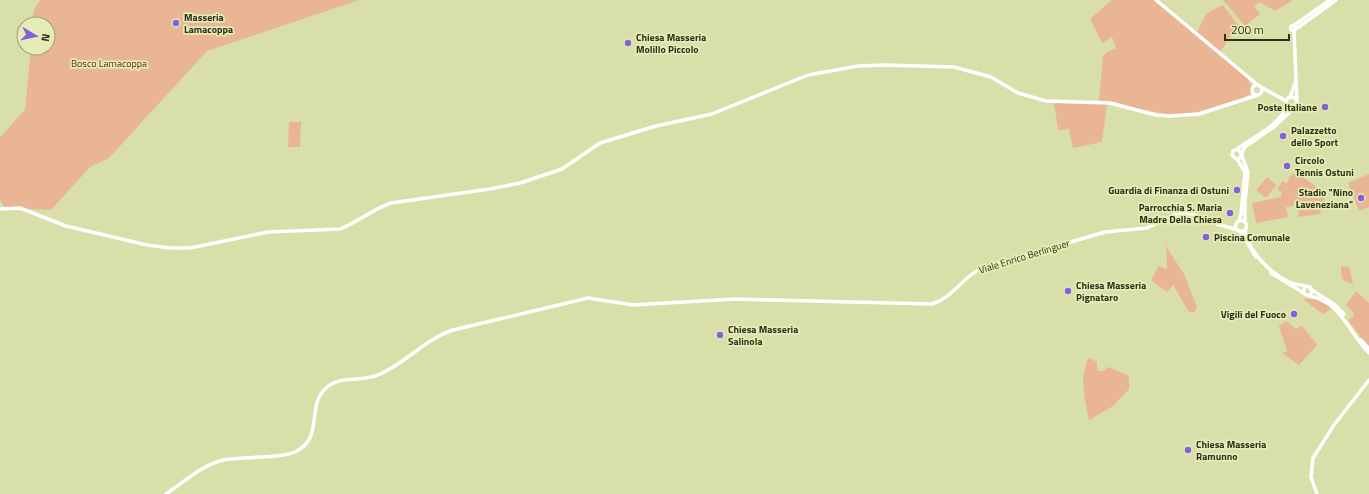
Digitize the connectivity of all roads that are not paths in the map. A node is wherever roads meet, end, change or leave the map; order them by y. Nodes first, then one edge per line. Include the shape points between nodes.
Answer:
1 (1156, 0) edge
2 (1330, 0) edge
3 (1336, 0) edge
4 (1294, 29) junction
5 (1248, 76) junction
6 (1260, 87) junction
7 (1253, 90) junction
8 (1259, 95) junction
9 (1273, 95) junction
10 (1290, 97) junction
11 (1244, 99) junction
12 (1297, 100) junction
13 (1286, 101) junction
14 (1287, 106) junction
15 (1294, 108) junction
16 (1237, 149) junction
17 (1242, 155) junction
18 (1237, 159) junction
19 (0, 209) edge
20 (1238, 222) junction
21 (1245, 222) junction
22 (1227, 226) junction
23 (1239, 230) junction
24 (1245, 230) junction
25 (1305, 286) junction
26 (1312, 290) junction
27 (1302, 292) junction
28 (1309, 296) junction
29 (1369, 349) edge
30 (1369, 353) edge
31 (1369, 380) edge
32 (166, 494) edge
33 (1316, 494) edge

1 - 5 main road
2 - 4 main road
3 - 4 main road
4 - 10 main road via 1295,85
4 - 12 main road
5 - 6 main road
5 - 7 main road
6 - 7 main road
6 - 8 main road via 1262,91
6 - 9 main road
7 - 8 main road
7 - 11 main road
8 - 9 main road
8 - 11 main road
9 - 13 main road
10 - 12 main road
10 - 13 main road
11 - 19 main road via 1200,114 1156,115 1110,103 1046,101 1018,93 991,77 954,67 884,65 834,69 808,74 704,116 662,124 600,143 562,169 526,181 490,189 391,203 340,229 268,232 190,248 170,248 66,226 20,208
12 - 15 main road
13 - 14 main road
14 - 15 main road
14 - 16 main road via 1280,118 1271,126
15 - 17 main road via 1274,127 1249,144
16 - 17 main road
16 - 18 main road via 1232,155
17 - 18 main road
17 - 21 main road via 1248,172
18 - 20 main road via 1245,172
20 - 21 main road
20 - 22 main road
20 - 23 main road
21 - 24 main road
22 - 23 main road, Viale Enrico Berlinguer
22 - 32 main road, Viale Enrico Berlinguer via 1185,212 1174,214 1147,228 1105,232 982,268 948,297 932,304 716,299 633,305 588,298 453,330 381,374 368,379 336,382 326,387 316,406 314,430 305,445 296,452 215,462
23 - 24 main road
23 - 27 main road via 1253,254 1264,266 1279,279
24 - 25 main road via 1251,246 1266,265 1284,279
25 - 26 main road
25 - 27 main road
26 - 28 main road
26 - 29 main road via 1340,310
27 - 28 main road
28 - 30 main road via 1338,311
31 - 33 main road via 1334,424 1313,458 1311,477

